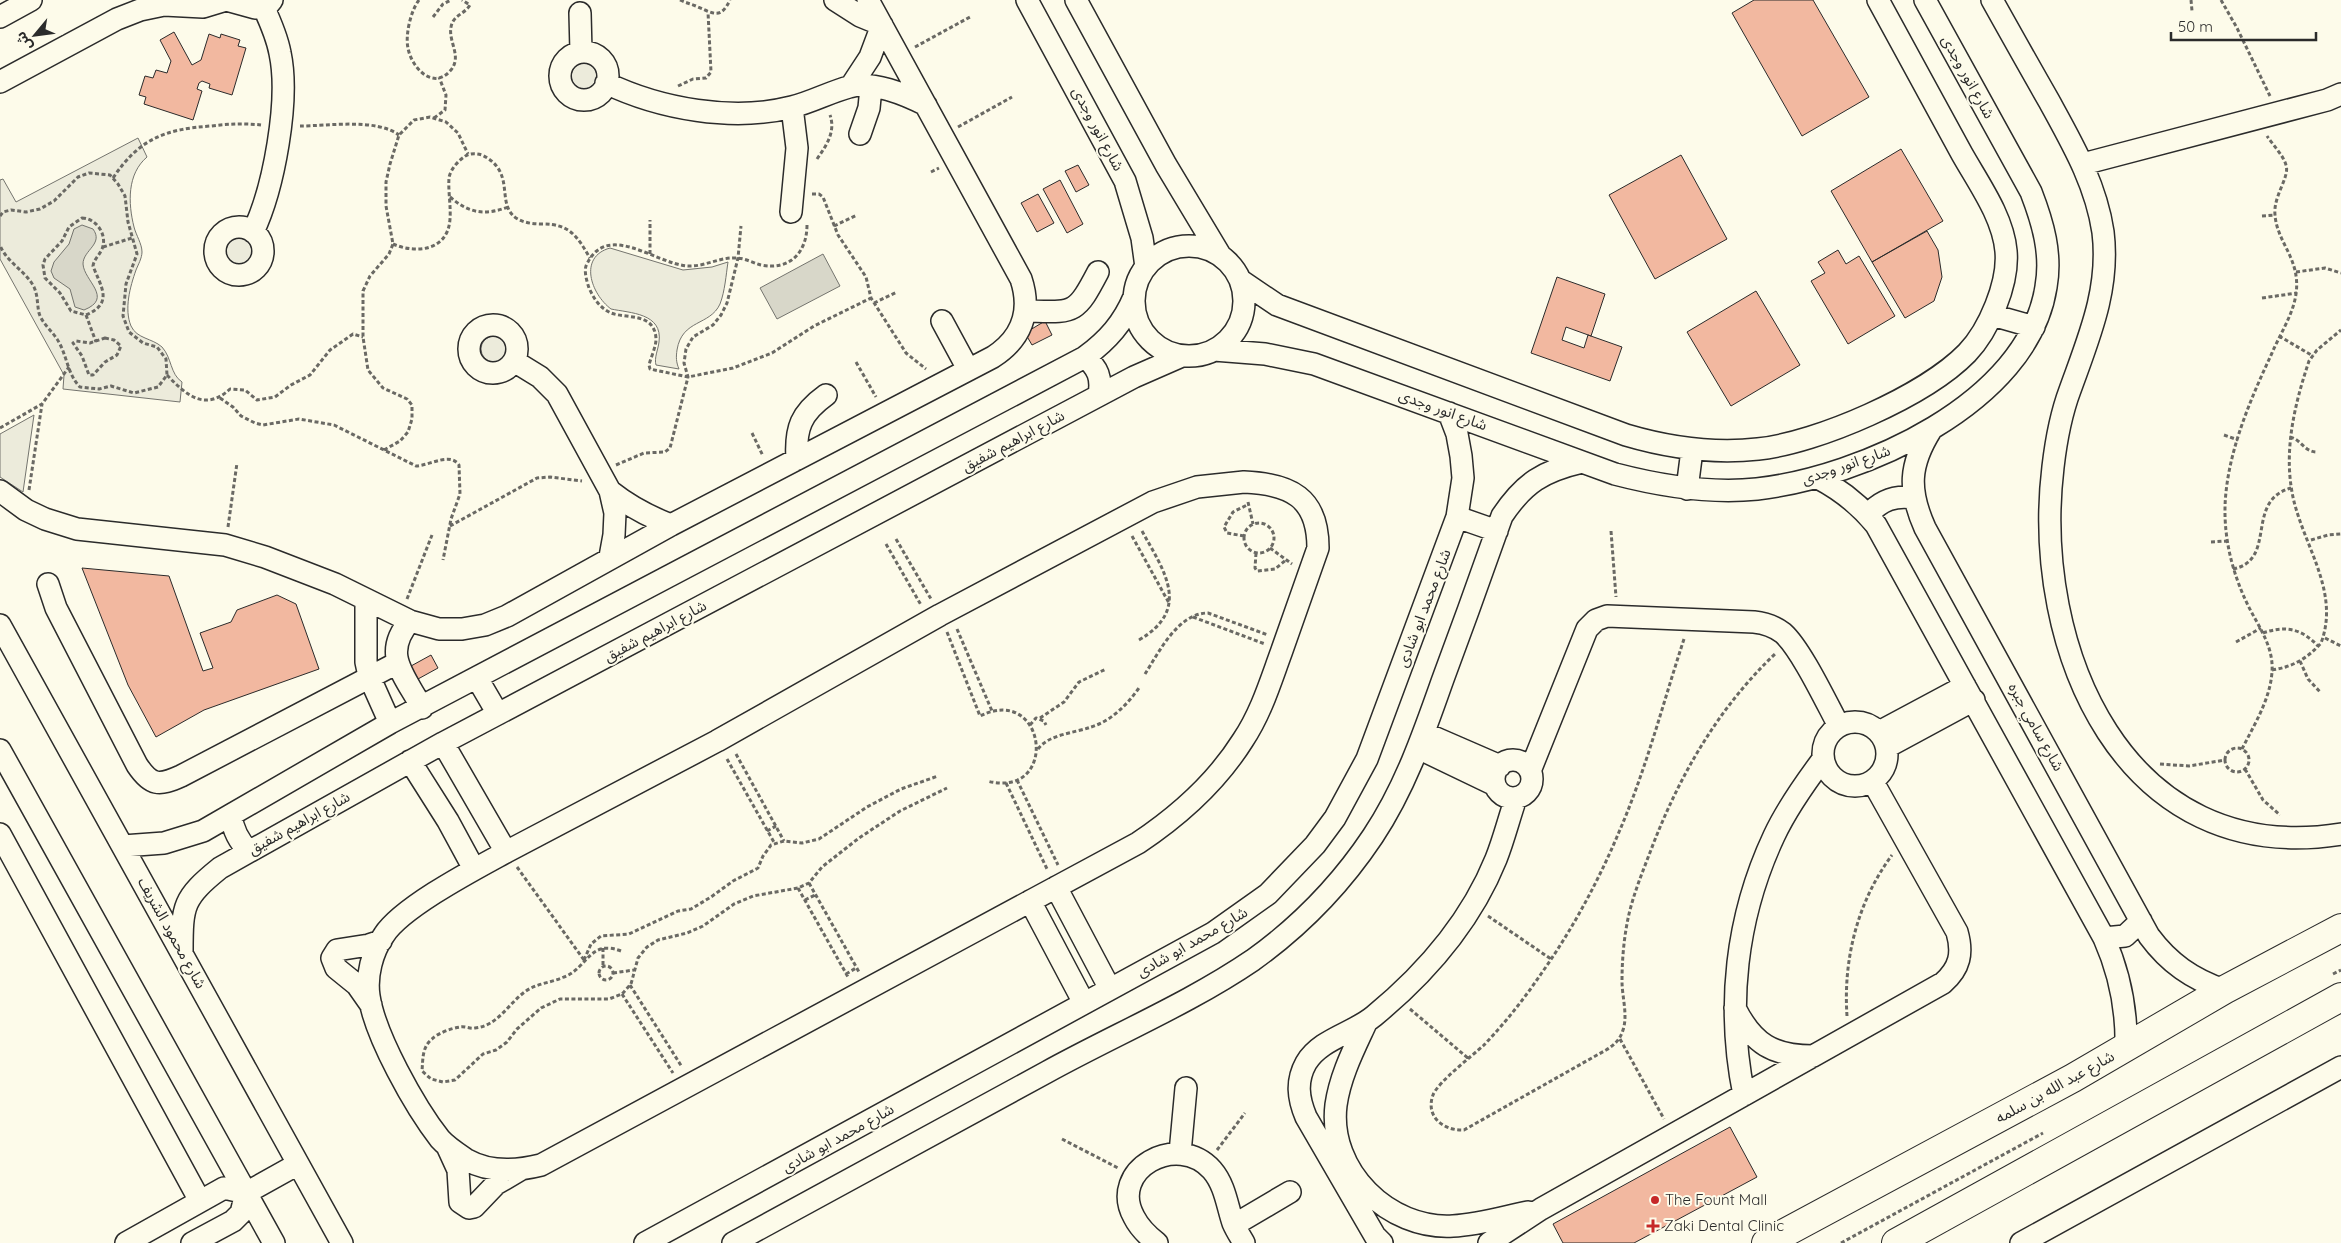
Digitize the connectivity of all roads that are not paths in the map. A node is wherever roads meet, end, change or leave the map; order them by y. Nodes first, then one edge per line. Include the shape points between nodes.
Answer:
1 (31, 0) edge
2 (226, 0) edge
3 (835, 0) edge
4 (868, 0) edge
5 (1027, 0) edge
6 (1076, 0) edge
7 (1878, 0) edge
8 (1925, 0) edge
9 (1992, 0) edge
10 (268, 3) edge
11 (580, 13) dead end
12 (0, 17) edge
13 (882, 25) junction
14 (582, 52) junction
15 (0, 82) edge
16 (606, 83) junction
17 (861, 86) junction
18 (2341, 94) edge
19 (926, 105) junction
20 (792, 107) junction
21 (860, 134) dead end
22 (2083, 164) junction
23 (801, 209) road end
24 (253, 232) dead end
25 (1220, 255) junction
26 (1146, 267) junction
27 (1098, 272) dead end
28 (1240, 280) junction
29 (1134, 297) junction
30 (1025, 311) junction
31 (1992, 314) junction
32 (942, 320) dead end
33 (2034, 327) junction
34 (1214, 350) junction
35 (1182, 356) junction
36 (1085, 357) junction
37 (514, 361) dead end
38 (968, 369) junction
39 (826, 395) dead end
40 (1100, 395) junction
41 (1448, 412) junction
42 (1931, 430) junction
43 (1692, 450) junction
44 (797, 459) junction
45 (1582, 462) junction
46 (1818, 478) junction
47 (1687, 489) junction
48 (0, 491) edge
49 (610, 491) junction
50 (1914, 498) junction
51 (1868, 514) junction
52 (1457, 517) junction
53 (671, 524) junction
54 (1497, 530) junction
55 (610, 557) junction
56 (48, 584) dead end
57 (366, 601) junction
58 (405, 619) junction
59 (0, 625) edge
60 (396, 663) junction
61 (369, 676) junction
62 (477, 678) junction
63 (1969, 693) junction
64 (422, 708) junction
65 (498, 714) junction
66 (390, 724) junction
67 (1839, 726) junction
68 (1421, 740) junction
69 (1883, 740) junction
70 (443, 743) junction
71 (0, 750) edge
72 (1823, 759) junction
73 (410, 761) junction
74 (1530, 771) junction
75 (1498, 775) junction
76 (1873, 782) junction
77 (1516, 798) junction
78 (231, 815) junction
79 (0, 834) edge
80 (2341, 834) edge
81 (123, 846) junction
82 (249, 850) junction
83 (506, 852) junction
84 (474, 869) junction
85 (1061, 884) junction
86 (1030, 901) junction
87 (2141, 922) junction
88 (2341, 928) edge
89 (2104, 938) junction
90 (381, 941) junction
91 (182, 952) junction
92 (1110, 989) junction
93 (2224, 990) junction
94 (2341, 997) edge
95 (1084, 1003) junction
96 (371, 1005) junction
97 (1735, 1008) junction
98 (1366, 1023) junction
99 (2126, 1048) junction
100 (1814, 1056) junction
101 (2341, 1067) edge
102 (1186, 1088) dead end
103 (1744, 1095) junction
104 (447, 1145) junction
105 (1180, 1153) junction
106 (298, 1164) junction
107 (520, 1170) junction
108 (246, 1192) junction
109 (1290, 1192) dead end
110 (200, 1201) junction
111 (1541, 1209) junction
112 (1239, 1234) edge
113 (219, 1237) edge
114 (126, 1243) edge
115 (192, 1243) edge
116 (274, 1243) edge
117 (342, 1243) edge
118 (645, 1243) edge
119 (733, 1243) edge
120 (1157, 1243) edge
121 (1382, 1243) edge
122 (1489, 1243) edge
123 (1766, 1243) edge
124 (1896, 1243) edge
125 (2021, 1243) edge

1 - 12 street
2 - 10 street via 255,8
2 - 15 street via 203,7 164,5 140,10 116,19
3 - 13 street
4 - 13 street
5 - 26 street, شارع انور وجدى via 1125,181
6 - 25 street
7 - 31 street via 1994,212 2001,231 2006,252 2004,279
8 - 33 street, شارع انور وجدى via 2031,192 2043,223 2048,255 2046,288
9 - 22 street
10 - 24 street via 281,60 283,97 271,183
11 - 14 street
13 - 17 street
13 - 19 street
14 - 16 street via 593,53 600,58 608,71
14 - 16 street via 569,57 561,70 560,79 568,93 575,98 589,99 602,92
16 - 20 street via 650,100 688,109 744,112
17 - 19 street via 908,96
17 - 20 street
17 - 21 street via 869,108
18 - 22 street
19 - 30 street via 1021,279
20 - 23 street
22 - 80 street via 2103,232 2103,280 2093,329 2059,429 2052,467 2050,544 2060,619 2074,670 2100,723 2128,759 2167,799 2204,820 2255,834 2281,838
25 - 26 street via 1205,248 1172,248
25 - 28 street
26 - 29 street
27 - 30 street via 1082,302 1072,309 1061,312
28 - 34 street via 1244,296 1243,313 1227,341
28 - 43 street via 1277,305 1307,317 1626,435
29 - 35 street via 1142,329 1152,342
29 - 36 street via 1115,331
30 - 38 street via 1013,341 1004,350
31 - 33 street
31 - 43 street via 1968,352 1948,370 1875,412 1792,443 1728,452
32 - 38 street
33 - 42 street, شارع انور وجدى via 1994,384
34 - 35 street
34 - 41 street, شارع انور وجدى via 1265,354 1314,364
35 - 40 street, شارع ابراهيم شفيق via 1134,376
36 - 40 street via 1097,370
36 - 62 street
37 - 49 street via 540,377 556,394
38 - 44 street
39 - 44 street via 811,406 800,422 796,440
40 - 65 street, شارع ابراهيم شفيق
41 - 45 street, شارع انور وجدى
41 - 52 street, شارع محمد ابو شادى via 1457,434 1463,478
42 - 46 street, شارع انور وجدى via 1895,449
42 - 50 street, شارع سامي جبره via 1920,447 1914,467
43 - 47 street
44 - 53 street
45 - 47 street, شارع انور وجدى via 1615,474
45 - 54 street via 1557,467 1535,479 1516,495
46 - 47 street, شارع انور وجدى via 1755,489
46 - 51 street via 1840,490
48 - 57 street via 26,510 77,529 225,545 266,557
49 - 53 street via 628,506
49 - 55 street via 614,513
50 - 51 street via 1884,501
50 - 87 street, شارع سامي جبره via 1925,528
51 - 63 street
52 - 54 street
52 - 92 street, شارع محمد ابو شادى via 1367,759 1335,818 1293,871 1242,914
53 - 55 street
54 - 68 street
55 - 58 street via 507,616 485,624 439,629
56 - 61 street via 56,608 137,766 145,778 156,783 181,776
57 - 58 street
57 - 61 street via 365,644
58 - 60 street via 395,650
59 - 81 street, شارع محمود الشريف
60 - 61 street
60 - 64 street
61 - 66 street
62 - 64 street
62 - 65 street
63 - 69 street
63 - 89 street
64 - 66 street
65 - 70 street, شارع ابراهيم شفيق
66 - 78 street
67 - 69 street via 1860,722 1870,726
67 - 72 street via 1824,746
67 - 74 street via 1790,640 1774,627 1764,623 1607,616 1596,620 1587,629
68 - 75 street
68 - 119 street via 1395,798 1348,870 1319,903 1254,959
69 - 76 street via 1887,760 1882,773
70 - 73 street, شارع ابراهيم شفيق
70 - 83 street
71 - 108 street
72 - 76 street via 1836,781 1854,786
72 - 97 street via 1774,834 1757,875 1738,954
73 - 82 street, شارع ابراهيم شفيق
73 - 84 street
74 - 75 street via 1522,763 1511,761
74 - 77 street via 1530,788
75 - 77 street via 1503,795
76 - 100 street via 1957,932 1960,960 1954,973 1943,983
77 - 98 street via 1496,859 1472,905 1448,941 1397,997
78 - 81 street via 184,838
78 - 82 street via 234,832
79 - 110 street
81 - 91 street, شارع محمود الشريف
82 - 91 street, شارع ابراهيم شفيق via 220,868 188,899 182,914
83 - 84 street
83 - 85 street via 1167,496 1197,486 1244,482 1278,485 1293,492 1314,516 1318,548 1262,707 1244,740 1197,798 1169,822 1138,843
84 - 90 street via 397,919
85 - 86 street
85 - 92 street
86 - 95 street
86 - 107 street via 541,1165
87 - 89 street via 2125,936
87 - 93 street, شارع سامي جبره via 2154,944 2174,964 2189,976
88 - 93 main road, شارع عبد الله بن سلمه
89 - 99 street via 2121,988
90 - 96 street via 369,974
90 - 96 street via 337,950 332,958 336,968 357,985
91 - 106 street, شارع محمود الشريف
92 - 95 street, شارع محمد ابو شادى
93 - 99 main road, شارع عبد الله بن سلمه
94 - 124 main road
95 - 118 street, شارع محمد ابو شادى
96 - 104 street via 392,1058 414,1099
97 - 100 street via 1757,1040 1774,1051
97 - 103 street via 1735,1037
98 - 111 street via 1340,1084 1336,1107 1342,1154 1368,1193 1393,1212 1430,1225 1453,1226
98 - 121 street via 1320,1047 1307,1061 1299,1079 1299,1098 1306,1117
99 - 123 main road, شارع عبد الله بن سلمه
100 - 103 street
101 - 125 street
102 - 105 street
103 - 111 street
104 - 107 street via 468,1160 493,1169
104 - 107 street via 458,1170 460,1202 469,1208 474,1207 496,1184
105 - 112 street via 1198,1158 1219,1179
105 - 120 street via 1167,1154 1142,1166 1130,1189 1129,1204 1134,1217
106 - 108 street
106 - 117 street, شارع محمود الشريف
108 - 110 street via 224,1188
108 - 113 street via 241,1213
108 - 116 street
109 - 112 street
110 - 114 street
111 - 122 street
113 - 115 street

